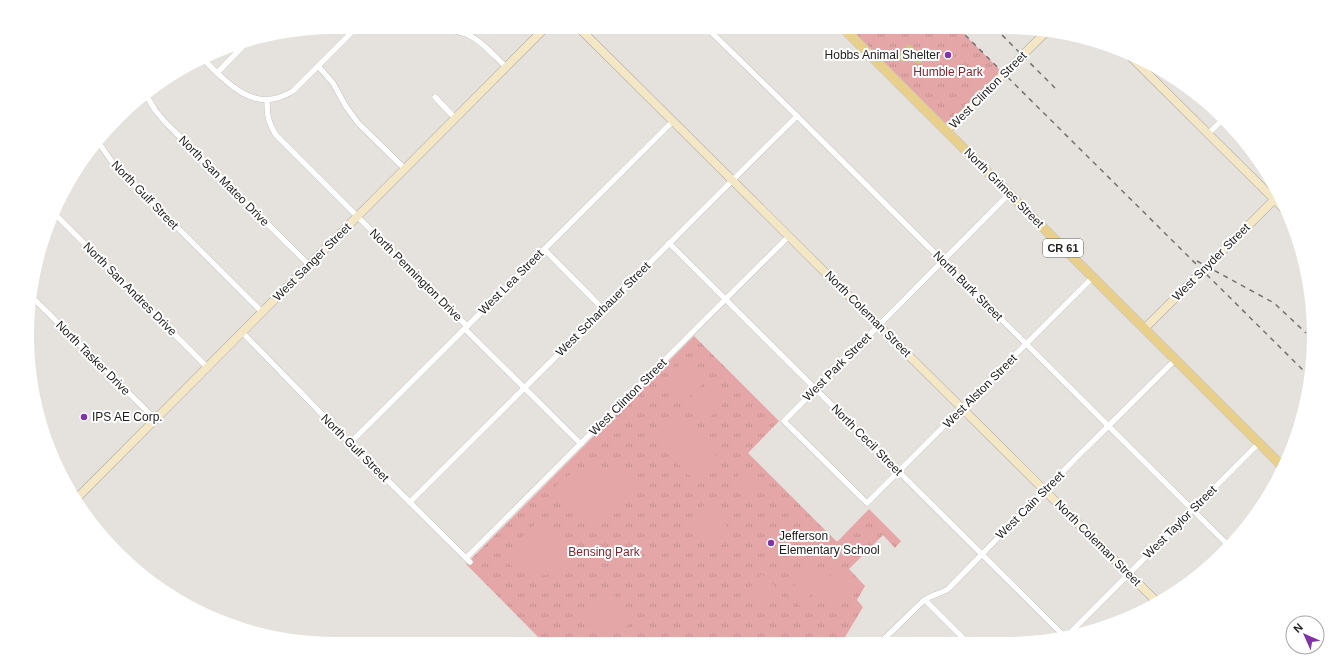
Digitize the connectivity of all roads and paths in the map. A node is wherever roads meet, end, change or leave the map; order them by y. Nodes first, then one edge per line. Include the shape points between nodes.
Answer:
1 (350, 34) edge
2 (465, 34) edge
3 (539, 34) edge
4 (585, 34) edge
5 (713, 34) edge
6 (848, 34) edge
7 (1041, 37) edge
8 (239, 50) edge
9 (207, 63) edge
10 (318, 66) junction
11 (506, 67) junction
12 (1151, 71) edge
13 (217, 73) junction
14 (435, 98) dead end
15 (149, 99) edge
16 (267, 100) junction
17 (797, 116) junction
18 (456, 118) junction
19 (673, 121) junction
20 (1219, 123) edge
21 (946, 131) junction
22 (1209, 133) junction
23 (101, 146) edge
24 (405, 169) junction
25 (733, 180) junction
26 (1270, 190) edge
27 (1009, 194) junction
28 (1275, 199) edge
29 (58, 217) edge
30 (357, 217) junction
31 (789, 236) junction
32 (669, 243) junction
33 (544, 249) junction
34 (943, 261) junction
35 (309, 265) junction
36 (1092, 277) junction
37 (726, 299) junction
38 (36, 301) edge
39 (603, 309) junction
40 (262, 312) junction
41 (879, 325) junction
42 (466, 327) junction
43 (1144, 329) junction
44 (242, 332) junction
45 (1026, 344) junction
46 (1175, 360) junction
47 (208, 367) junction
48 (524, 388) junction
49 (816, 389) junction
50 (962, 408) junction
51 (155, 419) junction
52 (1108, 426) junction
53 (350, 443) junction
54 (1258, 443) junction
55 (581, 444) junction
56 (1279, 463) edge
57 (899, 471) junction
58 (1044, 491) junction
59 (80, 495) edge
60 (410, 502) junction
61 (867, 503) joint
62 (1192, 510) junction
63 (1225, 542) edge
64 (982, 554) junction
65 (468, 560) joint
66 (1129, 574) junction
67 (1153, 598) edge
68 (925, 600) junction
69 (1074, 629) edge
70 (1060, 632) edge
71 (886, 637) edge
72 (962, 637) edge

1 - 10 street
2 - 11 street via 476,39
3 - 11 street, West Sanger Street
4 - 19 street, North Coleman Street
5 - 17 street, North Burk Street
6 - 21 main road, North Grimes Street / CR 61
7 - 21 street, West Clinton Street
8 - 13 street
9 - 13 street
10 - 16 street via 286,96
10 - 24 street via 358,123
11 - 18 street, West Sanger Street
12 - 22 street
13 - 16 street via 242,93 257,100
14 - 18 street
15 - 35 street, North San Mateo Drive via 165,122
16 - 30 street, North Pennington Drive via 270,125 276,135
17 - 25 street, West Scharbauer Street
17 - 34 street, North Burk Street
18 - 24 street, West Sanger Street
19 - 25 street, North Coleman Street
19 - 33 street, West Lea Street
20 - 22 street
21 - 27 main road, North Grimes Street / CR 61
22 - 26 street
23 - 40 street, North Gulf Street via 112,162
24 - 30 street, West Sanger Street
25 - 31 street, North Coleman Street
25 - 32 street, West Scharbauer Street
27 - 34 street, West Park Street
27 - 36 main road, North Grimes Street / CR 61
28 - 43 street, West Snyder Street
29 - 47 street, North San Andres Drive
30 - 35 street, West Sanger Street
30 - 42 street, North Pennington Drive
31 - 37 street, West Clinton Street
31 - 41 street, North Coleman Street
32 - 37 street, North Cecil Street
32 - 39 street, West Scharbauer Street
33 - 39 street
33 - 42 street, West Lea Street
34 - 41 street, West Park Street
34 - 45 street, North Burk Street
35 - 40 street, West Sanger Street
36 - 43 main road, North Grimes Street / CR 61
36 - 45 street, West Alston Street
37 - 49 street, North Cecil Street
37 - 55 street, West Clinton Street
38 - 51 street, North Tasker Drive
39 - 48 street, West Scharbauer Street
40 - 44 street, West Sanger Street
41 - 49 street, West Park Street
41 - 50 street, North Coleman Street
42 - 48 street, North Pennington Drive
42 - 53 street, West Lea Street
43 - 46 main road, North Grimes Street / CR 61
44 - 47 street, West Sanger Street
44 - 53 street, North Gulf Street
45 - 50 street, West Alston Street
45 - 52 street, North Burk Street
46 - 52 street, West Cain Street
46 - 54 main road, North Grimes Street / CR 61
47 - 51 street, West Sanger Street
48 - 55 street, North Pennington Drive
48 - 60 street, West Scharbauer Street
49 - 57 street, North Cecil Street
49 - 61 street, West Park Street via 784,421
50 - 57 street, West Alston Street
50 - 58 street, North Coleman Street
51 - 59 street, West Sanger Street
52 - 58 street, West Cain Street
52 - 62 street, North Burk Street
53 - 60 street, North Gulf Street
54 - 56 main road, North Grimes Street / CR 61
54 - 62 street, West Taylor Street
55 - 65 street, West Clinton Street
57 - 61 street, West Alston Street
57 - 64 street, North Cecil Street
58 - 64 street, West Cain Street
58 - 66 street, North Coleman Street
60 - 65 street, North Gulf Street
62 - 63 street, North Burk Street
62 - 66 street, West Taylor Street
64 - 68 street, West Cain Street via 948,589
64 - 70 street, North Cecil Street
66 - 67 street, North Coleman Street
66 - 69 street, West Taylor Street
68 - 71 street, West Cain Street
68 - 72 street

